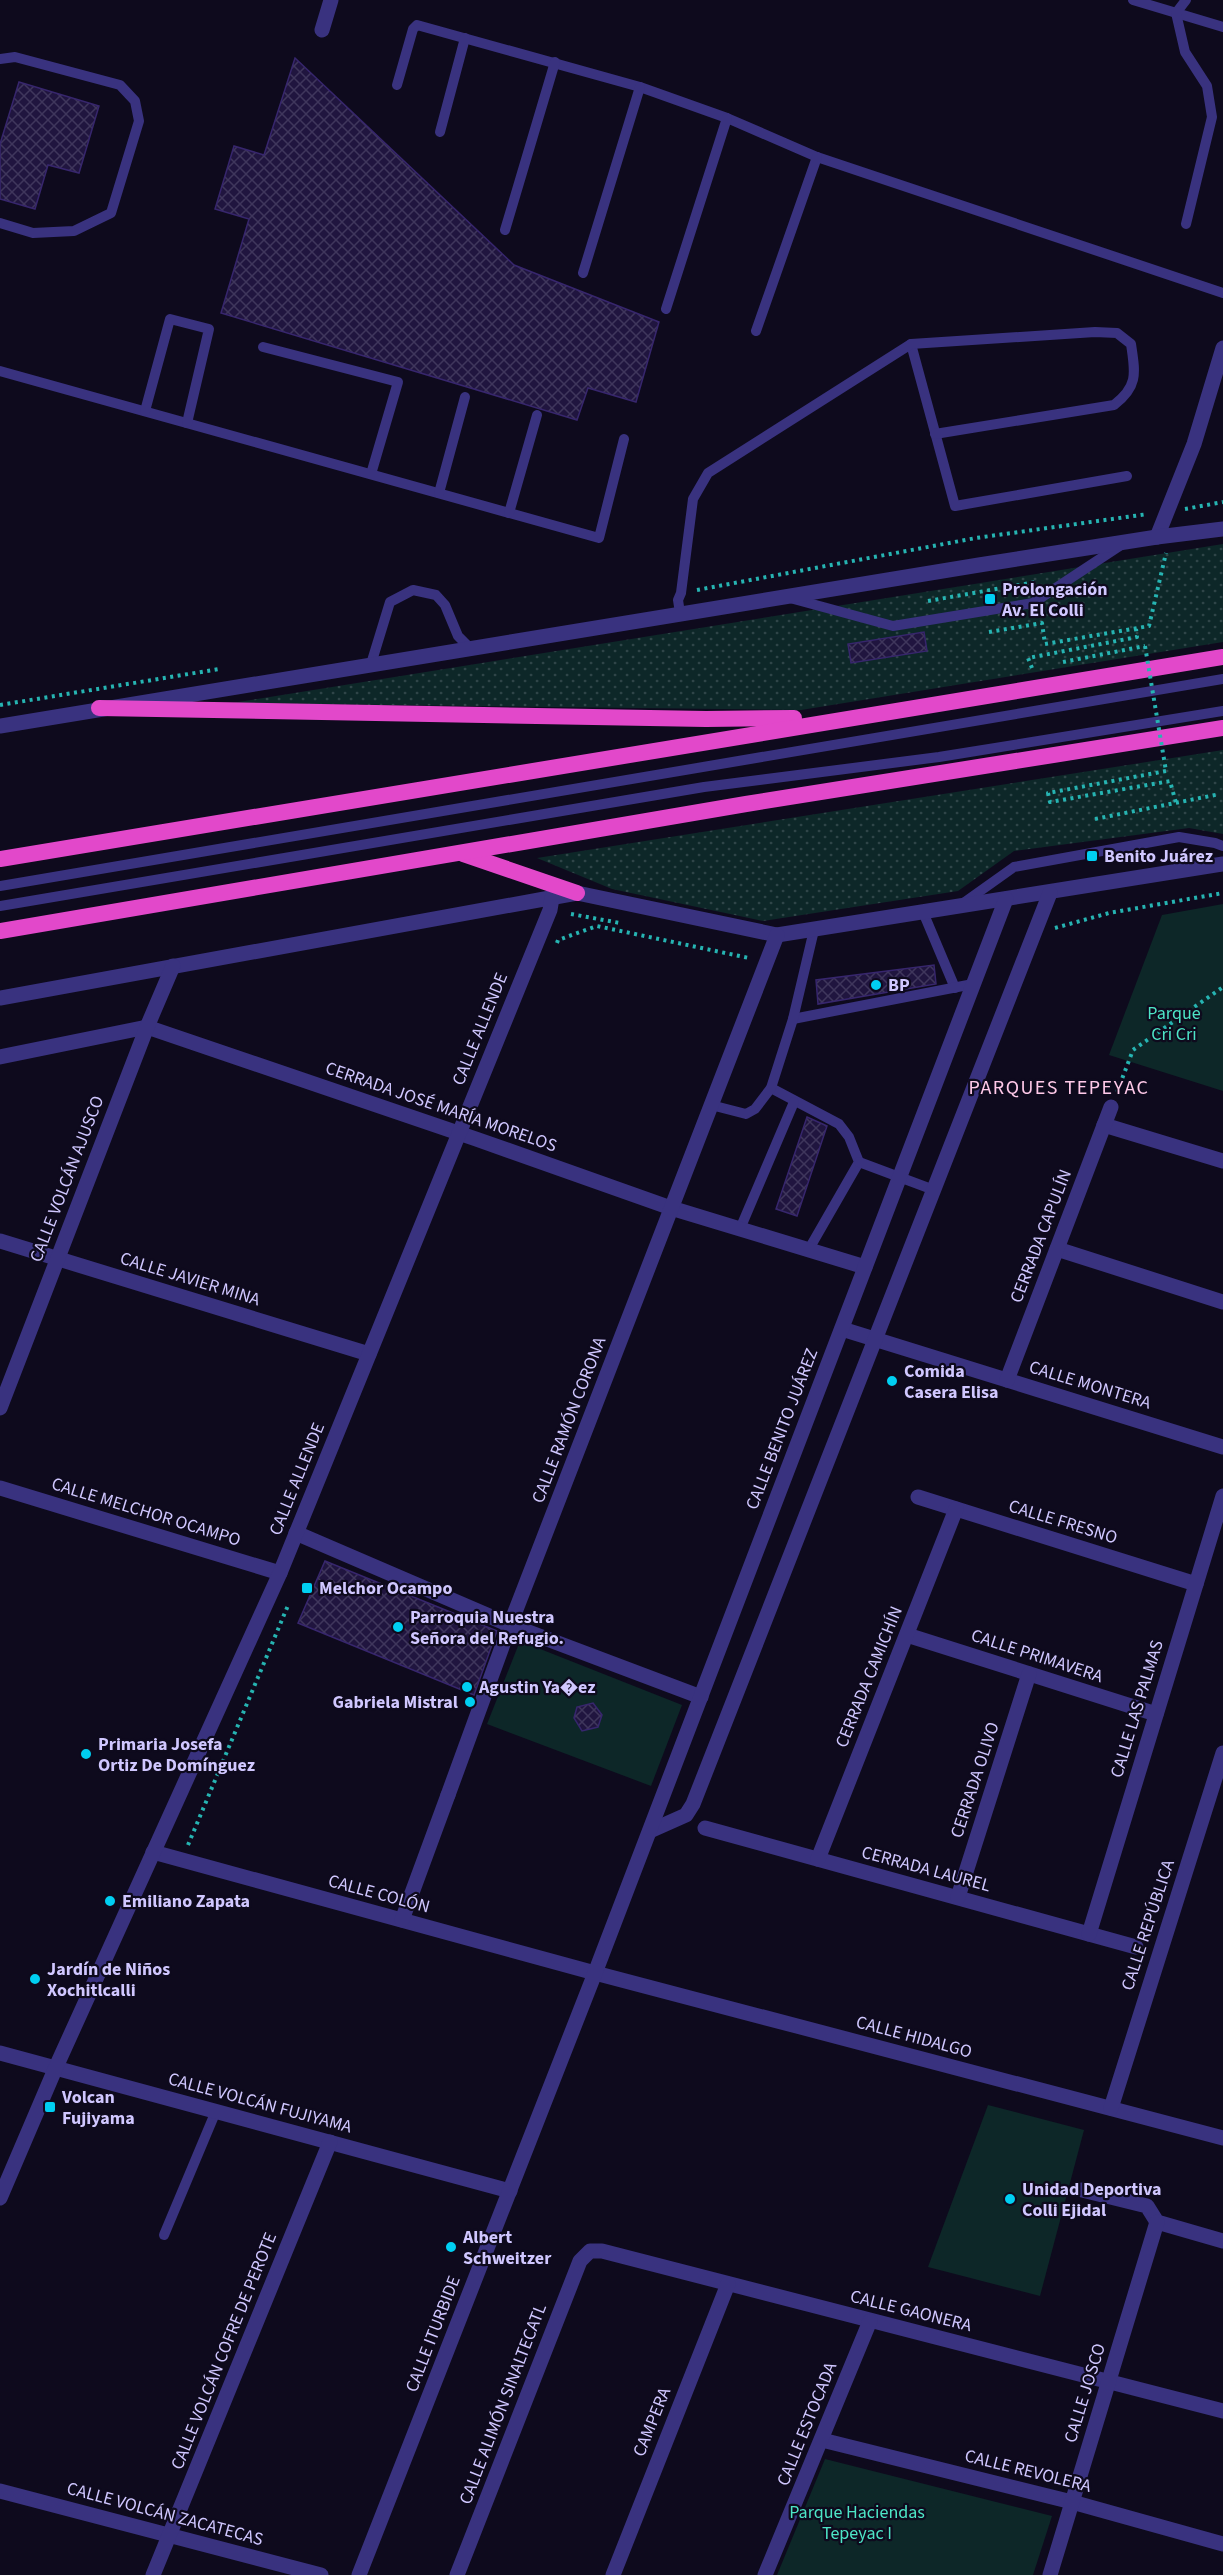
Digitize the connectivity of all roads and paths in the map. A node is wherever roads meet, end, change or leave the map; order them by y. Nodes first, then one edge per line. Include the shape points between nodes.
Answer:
1 (331, 0) edge
2 (1133, 0) edge
3 (1186, 0) edge
4 (1176, 13) junction
5 (1223, 27) edge
6 (322, 30) dead end
7 (465, 38) junction
8 (0, 59) edge
9 (555, 62) junction
10 (398, 85) dead end
11 (640, 87) junction
12 (727, 118) junction
13 (440, 132) dead end
14 (817, 157) junction
15 (0, 223) edge
16 (1186, 224) dead end
17 (506, 230) dead end
18 (583, 273) dead end
19 (1223, 293) edge
20 (666, 309) dead end
21 (756, 331) dead end
22 (911, 344) junction
23 (263, 347) dead end
24 (1223, 348) edge
25 (0, 371) edge
26 (465, 397) dead end
27 (145, 411) junction
28 (537, 414) dead end
29 (187, 423) junction
30 (935, 434) junction
31 (624, 439) dead end
32 (371, 474) junction
33 (1127, 476) dead end
34 (439, 493) junction
35 (1223, 502) edge
36 (1167, 512) junction
37 (509, 513) junction
38 (1223, 529) edge
39 (1164, 536) junction
40 (1126, 542) junction
41 (1036, 582) dead end
42 (681, 593) junction
43 (784, 597) junction
44 (928, 601) dead end
45 (680, 613) junction
46 (1136, 629) junction
47 (989, 632) dead end
48 (470, 648) junction
49 (1223, 657) edge
50 (371, 664) junction
51 (1053, 664) dead end
52 (1041, 666) dead end
53 (228, 668) dead end
54 (1223, 679) edge
55 (0, 705) edge
56 (99, 708) junction
57 (1223, 711) edge
58 (849, 717) junction
59 (0, 726) edge
60 (1223, 728) edge
61 (1220, 794) dead end
62 (1176, 803) junction
63 (1095, 819) dead end
64 (1223, 846) edge
65 (462, 853) junction
66 (0, 859) edge
67 (1223, 864) edge
68 (0, 886) edge
69 (577, 893) junction
70 (1050, 893) junction
71 (1223, 893) edge
72 (1006, 899) junction
73 (551, 904) junction
74 (0, 906) edge
75 (959, 906) junction
76 (923, 912) junction
77 (632, 925) dead end
78 (1055, 928) dead end
79 (814, 930) junction
80 (0, 931) edge
81 (777, 935) junction
82 (554, 951) dead end
83 (768, 959) junction
84 (173, 966) junction
85 (974, 984) junction
86 (1223, 987) edge
87 (956, 988) junction
88 (0, 998) edge
89 (793, 1019) junction
90 (147, 1027) junction
91 (0, 1057) edge
92 (771, 1088) junction
93 (794, 1102) junction
94 (711, 1106) junction
95 (1111, 1107) joint
96 (1104, 1125) junction
97 (459, 1133) junction
98 (1223, 1161) edge
99 (860, 1162) junction
100 (900, 1176) junction
101 (934, 1190) junction
102 (671, 1208) junction
103 (740, 1229) junction
104 (0, 1241) edge
105 (809, 1249) junction
106 (1057, 1249) junction
107 (58, 1258) junction
108 (865, 1267) junction
109 (1223, 1302) edge
110 (842, 1329) junction
111 (875, 1339) junction
112 (369, 1354) junction
113 (1007, 1380) junction
114 (0, 1408) edge
115 (1223, 1447) edge
116 (0, 1488) edge
117 (1223, 1496) edge
118 (918, 1497) dead end
119 (956, 1509) junction
120 (296, 1533) junction
121 (280, 1573) junction
122 (1196, 1584) junction
123 (291, 1597) dead end
124 (510, 1625) junction
125 (907, 1635) junction
126 (1029, 1674) junction
127 (700, 1697) junction
128 (1156, 1714) junction
129 (1223, 1754) edge
130 (705, 1828) dead end
131 (650, 1831) junction
132 (153, 1852) junction
133 (818, 1859) junction
134 (182, 1860) junction
135 (958, 1897) junction
136 (402, 1920) junction
137 (1089, 1934) junction
138 (1136, 1947) dead end
139 (595, 1973) junction
140 (0, 2053) edge
141 (56, 2067) junction
142 (1111, 2108) junction
143 (216, 2111) junction
144 (1223, 2138) edge
145 (330, 2142) junction
146 (1082, 2190) dead end
147 (510, 2192) junction
148 (0, 2198) edge
149 (1157, 2222) junction
150 (164, 2235) dead end
151 (1223, 2241) edge
152 (590, 2251) joint
153 (728, 2284) junction
154 (870, 2320) junction
155 (1108, 2382) junction
156 (1223, 2411) edge
157 (822, 2440) junction
158 (0, 2491) edge
159 (1072, 2502) junction
160 (169, 2535) junction
161 (1223, 2544) edge
162 (153, 2575) edge
163 (321, 2575) edge
164 (359, 2575) edge
165 (457, 2575) edge
166 (613, 2575) edge
167 (765, 2575) edge
168 (1050, 2575) edge

1 - 6 street
2 - 4 lane
3 - 4 lane
4 - 5 lane
4 - 16 lane via 1185,52 1207,86 1212,117
7 - 9 lane
7 - 10 lane via 417,25
7 - 13 lane
8 - 15 lane via 15,57 120,85 135,100 139,121 111,213 74,231 33,233
9 - 11 lane
9 - 17 lane
11 - 12 lane
11 - 18 lane
12 - 14 lane
12 - 20 lane
14 - 19 lane
14 - 21 lane
22 - 30 lane
22 - 30 lane via 1095,332 1118,333 1131,344 1135,374 1128,394 1114,405
22 - 42 lane via 708,473 693,499
23 - 32 lane via 398,382
24 - 36 street via 1194,444
25 - 27 lane
26 - 34 lane
27 - 29 lane
27 - 29 lane via 170,319 199,326 209,329
28 - 37 lane
29 - 32 lane
30 - 33 lane via 955,506
31 - 37 lane via 599,537
32 - 34 lane
34 - 37 lane
35 - 36 path
36 - 39 street
36 - 42 path via 975,538
38 - 39 street
39 - 40 street
39 - 46 path via 1149,626
40 - 43 street
40 - 43 lane via 1033,603 893,626
41 - 44 path
42 - 45 lane
43 - 45 street
45 - 48 street
46 - 47 path via 1045,644 1042,623
46 - 52 path via 1137,637 1028,658 1030,669
48 - 50 street
48 - 50 lane via 458,636 445,605 436,595 413,590 390,602
49 - 58 highway
50 - 56 street
51 - 62 path, bridge via 1145,646 1166,771 1048,793 1050,802 1170,780
53 - 55 path
54 - 68 lane
56 - 58 highway via 706,719
56 - 59 street
57 - 74 lane via 939,757 704,787
58 - 66 highway
60 - 65 highway
61 - 62 path
62 - 63 path
64 - 75 lane via 1179,837 1014,867
65 - 69 highway
65 - 80 highway
67 - 70 street
69 - 73 street
69 - 81 street
70 - 72 street
70 - 101 street
71 - 78 path via 1109,912
72 - 75 street
72 - 85 street, CALLE BENITO JUÁREZ
73 - 77 path
73 - 84 street
73 - 97 street, CALLE ALLENDE
75 - 76 street
76 - 79 street
76 - 87 lane
79 - 81 street
79 - 89 lane
81 - 83 street, CALLE RAMÓN CORONA
82 - 83 path via 558,940 597,926 751,959
83 - 94 street, CALLE RAMÓN CORONA
84 - 88 street
84 - 90 street, CALLE VOLCÁN AJUSCO
85 - 87 lane
85 - 100 street, CALLE BENITO JUÁREZ
86 - 95 path via 1133,1050
87 - 89 lane
89 - 92 lane
90 - 91 street
90 - 97 street, CERRADA JOSÉ MARÍA MORELOS
90 - 107 street, CALLE VOLCÁN AJUSCO
92 - 93 lane
92 - 94 lane via 755,1109 746,1114
93 - 99 lane via 839,1124
93 - 103 lane
94 - 102 street, CALLE RAMÓN CORONA
95 - 96 street, CERRADA CAPULÍN
96 - 98 street
96 - 106 street, CERRADA CAPULÍN
97 - 102 street, CERRADA JOSÉ MARÍA MORELOS
97 - 112 street, CALLE ALLENDE
99 - 100 lane
99 - 105 lane
100 - 101 lane
100 - 108 street, CALLE BENITO JUÁREZ
101 - 111 street
102 - 103 street, CERRADA JOSÉ MARÍA MORELOS
102 - 124 street, CALLE RAMÓN CORONA
103 - 105 street, CERRADA JOSÉ MARÍA MORELOS
104 - 107 street, CALLE JAVIER MINA
105 - 108 street, CERRADA JOSÉ MARÍA MORELOS
106 - 109 street
106 - 113 street, CERRADA CAPULÍN
107 - 112 street, CALLE JAVIER MINA
107 - 114 street, CALLE VOLCÁN AJUSCO
108 - 110 street, CALLE BENITO JUÁREZ
110 - 111 street, CALLE MONTERA
110 - 127 street, CALLE BENITO JUÁREZ
111 - 113 street, CALLE MONTERA
111 - 131 street via 693,1804 686,1815
112 - 120 street, CALLE ALLENDE
113 - 115 street, CALLE MONTERA
116 - 121 street, CALLE MELCHOR OCAMPO
117 - 122 street, CALLE LAS PALMAS
118 - 119 street, CALLE FRESNO
119 - 122 street, CALLE FRESNO
119 - 125 street, CERRADA CAMICHÍN
120 - 121 street, CALLE ALLENDE
120 - 124 street
121 - 132 street, CALLE ALLENDE
122 - 128 street, CALLE LAS PALMAS
123 - 134 path
124 - 127 street
124 - 136 street, CALLE RAMÓN CORONA
125 - 126 street, CALLE PRIMAVERA
125 - 133 street, CERRADA CAMICHÍN
126 - 128 street, CALLE PRIMAVERA
126 - 135 street, CERRADA OLIVO
127 - 131 street, CALLE BENITO JUÁREZ
128 - 137 street, CALLE LAS PALMAS
129 - 142 street, CALLE REPÚBLICA
130 - 133 street, CERRADA LAUREL
131 - 139 street, CALLE BENITO JUÁREZ
132 - 134 street, CALLE COLÓN
132 - 141 street, CALLE ALLENDE
133 - 135 street, CERRADA LAUREL
134 - 136 street, CALLE COLÓN
135 - 137 street, CERRADA LAUREL
136 - 139 street, CALLE COLÓN
137 - 138 street, CERRADA LAUREL
139 - 142 street, CALLE HIDALGO
139 - 147 street, CALLE ITURBIDE
140 - 141 street, CALLE VOLCÁN FUJIYAMA
141 - 143 street, CALLE VOLCÁN FUJIYAMA
141 - 148 street, CALLE ALLENDE
142 - 144 street, CALLE HIDALGO
143 - 145 street, CALLE VOLCÁN FUJIYAMA
143 - 150 lane
145 - 147 street, CALLE VOLCÁN FUJIYAMA
145 - 160 street, CALLE VOLCÁN COFRE DE PEROTE
146 - 149 street via 1147,2206
147 - 164 street, CALLE ITURBIDE
149 - 151 street
149 - 155 street, CALLE JOSCO
152 - 153 street, CALLE GAONERA
152 - 165 street, CALLE ALIMÓN SINALTECATL via 580,2261
153 - 154 street, CALLE GAONERA
153 - 166 street, CAMPERA
154 - 155 street, CALLE GAONERA
154 - 157 street, CALLE ESTOCADA
155 - 156 street, CALLE GAONERA
155 - 159 street, CALLE JOSCO
157 - 159 street, CALLE REVOLERA
157 - 167 street, CALLE ESTOCADA
158 - 160 street, CALLE VOLCÁN ZACATECAS
159 - 161 street, CALLE REVOLERA
159 - 168 street, CALLE JOSCO
160 - 162 street, CALLE VOLCÁN COFRE DE PEROTE
160 - 163 street, CALLE VOLCÁN ZACATECAS

